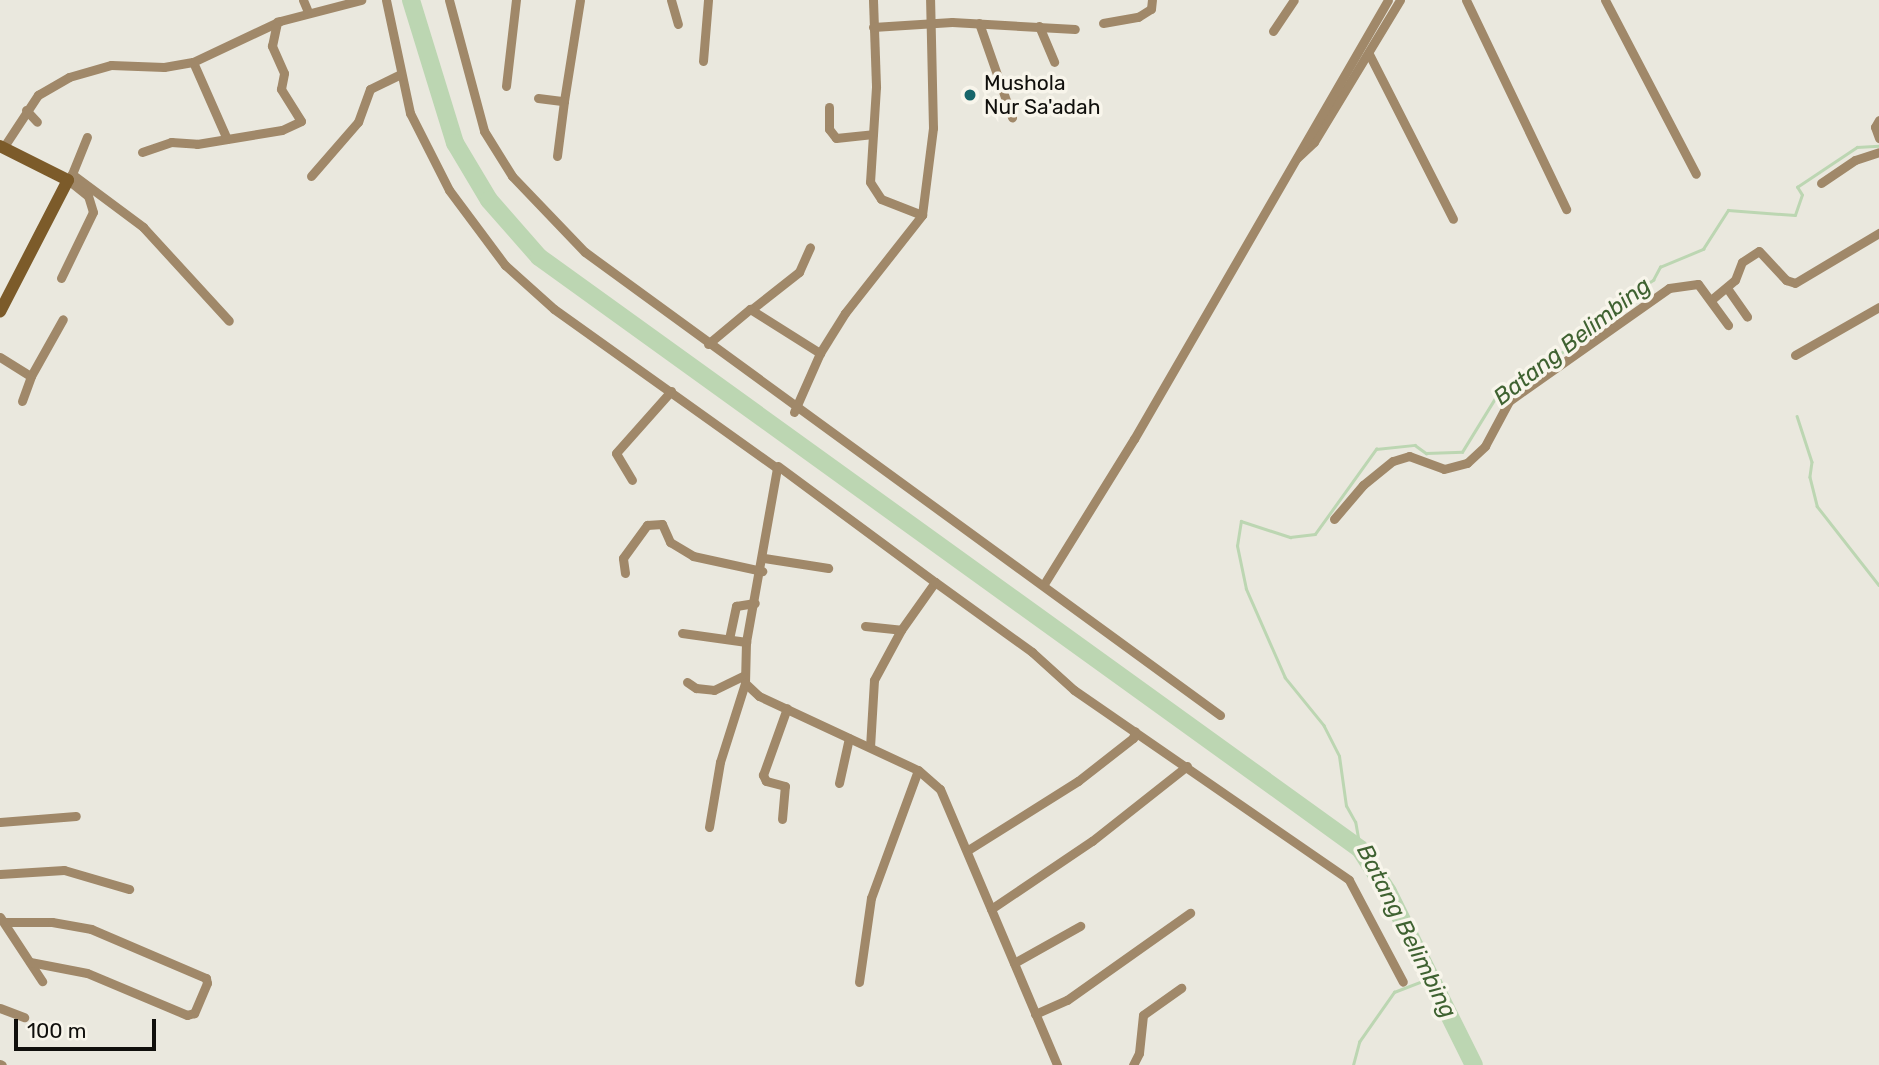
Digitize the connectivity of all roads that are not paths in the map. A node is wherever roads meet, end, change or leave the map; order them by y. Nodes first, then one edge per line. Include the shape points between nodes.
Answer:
1 (303, 0) edge
2 (361, 0) edge
3 (386, 0) edge
4 (449, 0) edge
5 (516, 0) edge
6 (580, 0) edge
7 (671, 0) edge
8 (708, 0) edge
9 (873, 0) edge
10 (930, 0) edge
11 (1152, 0) edge
12 (1294, 0) edge
13 (1388, 0) edge
14 (1401, 0) edge
15 (1466, 0) edge
16 (1605, 0) edge
17 (308, 12) junction
18 (277, 22) junction
19 (928, 23) junction
20 (979, 23) junction
21 (1103, 23) dead end
22 (678, 24) dead end
23 (1039, 26) junction
24 (873, 27) junction
25 (1075, 29) dead end
26 (1273, 31) dead end
27 (1369, 54) junction
28 (703, 61) dead end
29 (193, 62) junction
30 (1054, 62) dead end
31 (401, 74) junction
32 (506, 86) dead end
33 (538, 98) dead end
34 (564, 101) junction
35 (829, 107) dead end
36 (26, 110) junction
37 (1012, 117) dead end
38 (1879, 121) edge
39 (37, 122) dead end
40 (873, 134) junction
41 (1877, 136) edge
42 (87, 137) dead end
43 (228, 139) junction
44 (2, 147) edge
45 (142, 152) dead end
46 (1879, 152) edge
47 (557, 156) dead end
48 (1296, 159) junction
49 (1696, 174) dead end
50 (310, 176) dead end
51 (70, 177) junction
52 (1821, 183) dead end
53 (1566, 209) dead end
54 (922, 215) junction
55 (1452, 219) dead end
56 (1879, 233) edge
57 (810, 247) dead end
58 (61, 278) dead end
59 (1727, 288) junction
60 (1711, 300) junction
61 (1879, 307) edge
62 (752, 309) junction
63 (0, 312) edge
64 (1747, 317) dead end
65 (63, 319) dead end
66 (229, 321) dead end
67 (1728, 325) dead end
68 (708, 344) junction
69 (820, 353) junction
70 (1795, 355) dead end
71 (0, 357) edge
72 (31, 376) junction
73 (671, 391) junction
74 (22, 401) dead end
75 (795, 409) junction
76 (778, 466) junction
77 (632, 480) dead end
78 (1334, 519) dead end
79 (764, 558) junction
80 (828, 568) dead end
81 (762, 571) junction
82 (625, 573) dead end
83 (935, 582) junction
84 (1044, 584) junction
85 (755, 603) junction
86 (865, 626) dead end
87 (901, 630) junction
88 (682, 633) dead end
89 (729, 639) junction
90 (746, 642) junction
91 (744, 680) junction
92 (687, 682) dead end
93 (787, 708) junction
94 (1220, 715) dead end
95 (1135, 731) junction
96 (849, 738) junction
97 (870, 747) junction
98 (1188, 766) junction
99 (919, 770) junction
100 (839, 783) dead end
101 (76, 816) dead end
102 (782, 819) dead end
103 (0, 822) edge
104 (709, 827) dead end
105 (968, 850) junction
106 (0, 874) edge
107 (129, 889) dead end
108 (991, 909) junction
109 (1190, 913) dead end
110 (2, 920) edge
111 (1080, 926) dead end
112 (30, 962) junction
113 (1014, 963) junction
114 (42, 981) dead end
115 (859, 982) dead end
116 (1403, 982) dead end
117 (1181, 988) dead end
118 (0, 1008) edge
119 (1035, 1014) junction
120 (24, 1017) dead end
121 (1057, 1065) edge
122 (1133, 1065) edge

1 - 17 street
2 - 17 street
3 - 31 street
4 - 68 street via 484,131 512,176 585,252
5 - 32 street
6 - 34 street
7 - 22 street
8 - 28 street
9 - 24 street
10 - 19 street
11 - 21 street via 1151,9 1138,17
12 - 26 street
13 - 48 street
14 - 27 street
15 - 53 street
16 - 49 street
17 - 18 street
18 - 29 street
18 - 43 street via 272,46 284,73 281,89 301,121 282,130
19 - 20 street
19 - 24 street
19 - 54 street via 933,128
20 - 23 street
20 - 37 street
23 - 25 street
23 - 30 street
24 - 40 street
27 - 48 street via 1314,142
27 - 55 street
29 - 36 street via 87,70 50,86
29 - 43 street
31 - 50 street via 370,89 358,122
31 - 73 street via 410,113 437,171 505,265 554,309
33 - 34 street
34 - 47 street
35 - 40 street via 829,129 836,138
36 - 39 street
36 - 44 street
38 - 41 street
40 - 54 street via 873,189 881,199
42 - 51 street
43 - 45 street via 171,142
44 - 51 street
46 - 52 street via 1855,160
48 - 84 street
51 - 58 street via 88,196 93,212
51 - 63 street
51 - 66 street via 144,227
54 - 69 street via 845,313
56 - 59 street via 1795,283 1786,281 1759,251 1740,264
57 - 62 street via 799,272
59 - 60 street
59 - 64 street
60 - 67 street
60 - 78 street via 1694,282 1669,288 1509,401 1485,446 1467,463 1444,469 1409,456 1393,461
61 - 70 street
62 - 68 street
62 - 69 street
65 - 72 street
68 - 75 street
69 - 75 street
71 - 72 street
72 - 74 street
73 - 76 street
73 - 77 street via 616,453
75 - 84 street
76 - 79 street
76 - 83 street
79 - 80 street
79 - 81 street
81 - 82 street via 693,556 670,542 662,524 647,524 623,558
81 - 85 street
83 - 87 street
83 - 95 street via 1032,652 1074,690
84 - 94 street
85 - 89 street via 736,606
85 - 90 street
86 - 87 street
87 - 97 street via 874,680
88 - 89 street
89 - 90 street
90 - 91 street
91 - 92 street via 714,690
91 - 93 street via 749,691
91 - 104 street via 720,762
93 - 96 street
93 - 102 street via 763,775 785,786
95 - 98 street
95 - 105 street via 1133,738 1078,781
96 - 97 street
96 - 100 street
97 - 99 street
98 - 108 street via 1092,841
98 - 116 street via 1349,880
99 - 105 street via 947,799
99 - 115 street via 871,898
101 - 103 street
105 - 108 street
106 - 107 street via 64,870
108 - 113 street
109 - 119 street via 1067,1000
110 - 112 street
110 - 112 street via 91,929 206,978 207,984 194,1013 187,1015 87,973
111 - 113 street
112 - 114 street
113 - 119 street
117 - 122 street via 1143,1015 1139,1053
118 - 120 street
119 - 121 street

